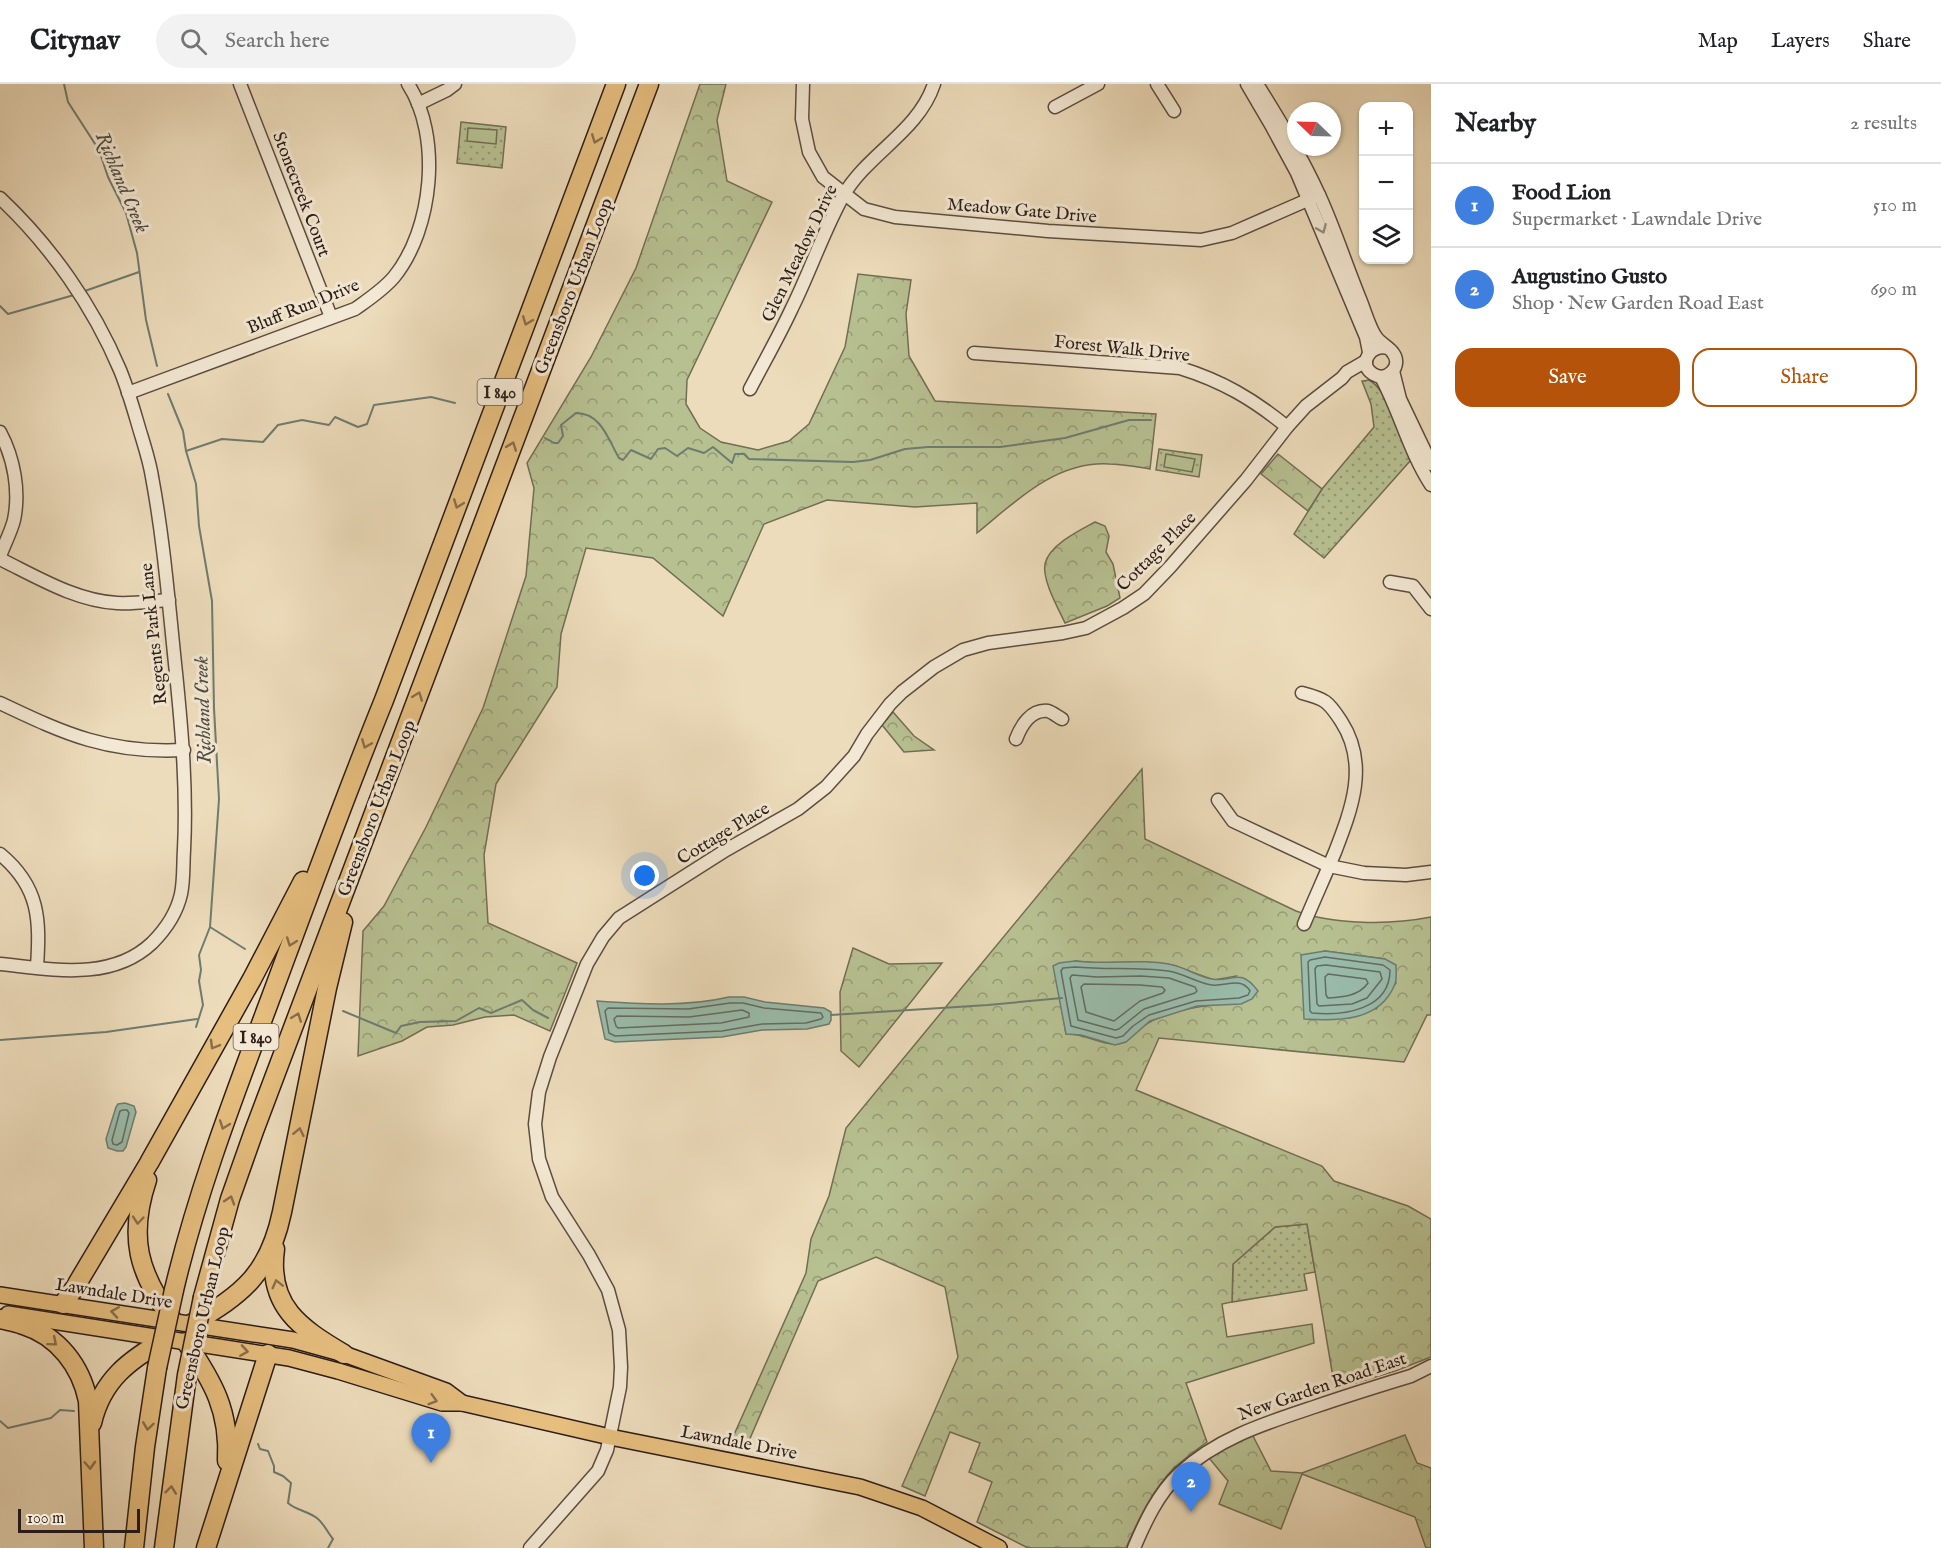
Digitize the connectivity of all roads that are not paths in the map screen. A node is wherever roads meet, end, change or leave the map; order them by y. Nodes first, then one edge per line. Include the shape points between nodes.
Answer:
1 (240, 84) edge
2 (408, 84) edge
3 (455, 84) edge
4 (616, 84) edge
5 (649, 84) edge
6 (803, 84) edge
7 (934, 84) edge
8 (1098, 84) edge
9 (1157, 84) edge
10 (1247, 84) edge
11 (1257, 84) edge
12 (418, 104) junction
13 (1055, 107) dead end
14 (1174, 111) dead end
15 (844, 195) junction
16 (0, 198) edge
17 (1314, 198) junction
18 (331, 317) junction
19 (1388, 348) junction
20 (974, 353) dead end
21 (1368, 357) junction
22 (1393, 371) junction
23 (1376, 375) junction
24 (1342, 378) junction
25 (750, 389) dead end
26 (129, 393) junction
27 (1287, 427) junction
28 (0, 432) edge
29 (1431, 464) edge
30 (1431, 485) edge
31 (0, 558) edge
32 (1390, 582) dead end
33 (169, 600) junction
34 (1431, 609) edge
35 (1302, 693) dead end
36 (0, 703) edge
37 (1062, 719) dead end
38 (1016, 739) dead end
39 (184, 750) junction
40 (348, 789) junction
41 (1218, 800) dead end
42 (367, 830) junction
43 (0, 854) edge
44 (1329, 866) junction
45 (1431, 872) edge
46 (1304, 924) dead end
47 (0, 964) edge
48 (37, 967) junction
49 (149, 1163) junction
50 (277, 1234) junction
51 (0, 1295) edge
52 (63, 1304) junction
53 (0, 1313) edge
54 (0, 1319) edge
55 (179, 1331) junction
56 (268, 1354) junction
57 (344, 1354) junction
58 (1431, 1366) edge
59 (462, 1403) junction
60 (90, 1437) junction
61 (610, 1437) junction
62 (223, 1490) junction
63 (94, 1548) edge
64 (134, 1548) edge
65 (164, 1548) edge
66 (206, 1548) edge
67 (530, 1548) edge
68 (999, 1548) edge
69 (1134, 1548) edge

1 - 18 street, Stonecreek Court
2 - 12 street, Bluff Run Drive
3 - 12 street
4 -> 40 highway, Greensboro Urban Loop / I 840
42 -> 5 highway, Greensboro Urban Loop / I 840
6 - 15 street, Meadow Gate Drive via 802,119 809,152 823,177
7 - 15 street, Glen Meadow Drive via 911,125 871,161
8 - 13 street
9 - 14 street
10 - 17 street
11 - 17 street via 1293,144
12 - 18 street, Bluff Run Drive via 428,142 428,182 423,217 410,249 395,275 375,296 355,309
15 - 17 street, Meadow Gate Drive via 864,209 896,217 1185,240 1232,233
15 - 25 street, Glen Meadow Drive via 792,310
16 - 26 street, Regents Park Lane via 73,283 102,332
17 - 19 street via 1374,333
17 -> 21 street via 1366,337
18 - 26 street, Bluff Run Drive
19 - 21 street via 1378,347
19 - 22 street via 1395,356
20 - 27 street, Forest Walk Drive via 1180,368 1208,376 1238,392
21 - 23 street via 1368,370
21 - 24 street, Cottage Place
22 - 23 street
22 - 29 street via 1401,399
23 - 24 street
23 - 30 street via 1393,401
24 - 27 street, Cottage Place via 1306,406
26 - 33 street, Regents Park Lane via 152,475
27 - 61 street, Cottage Place via 1246,480 1144,594 1086,628 988,643 934,667 890,704 854,756 826,787 798,809 619,918 603,937 587,964 550,1057 539,1092 535,1124 539,1159 552,1197 599,1272 614,1309 621,1367
28 - 31 street via 13,465 16,494 14,520
31 - 33 street via 68,592 91,598 117,603
32 - 34 street via 1413,586
33 - 39 street, Regents Park Lane
35 - 44 street via 1323,698 1334,710 1348,732 1356,757 1357,782 1350,814
36 - 39 street via 93,742 133,750
37 - 38 street via 1048,711 1037,714 1024,721
39 - 48 street, Regents Park Lane via 186,818 181,894 170,921 151,944 115,965 60,971
40 -> 49 highway via 265,956
40 -> 64 highway, Greensboro Urban Loop / I 840, bridge via 190,1226 157,1368
41 - 44 street via 1233,821
50 -> 42 highway via 327,988
65 -> 42 highway, Greensboro Urban Loop / I 840, bridge via 187,1375 219,1235
43 - 48 street via 31,892 37,909
44 - 45 street via 1364,873
44 - 46 street
47 - 48 street, Regents Park Lane
49 - 52 highway
49 -> 55 highway via 138,1215 138,1246 154,1296
50 - 55 highway via 248,1285 232,1300
57 -> 50 highway via 305,1330 282,1302 274,1274
51 - 52 main road, Lawndale Drive
55 -> 52 main road, Lawndale Drive
53 - 55 main road, Lawndale Drive
54 -> 60 highway via 44,1334 68,1357 86,1393
55 -> 56 main road, Lawndale Drive
55 - 57 main road, Lawndale Drive via 293,1340
55 - 60 highway via 135,1358 111,1381 97,1407
55 - 62 highway via 212,1382 223,1409 228,1451
56 -> 59 main road, Lawndale Drive via 442,1403
56 - 62 highway
57 - 59 main road, Lawndale Drive via 446,1391
58 - 69 street, New Garden Road East via 1254,1427 1210,1451 1179,1474 1158,1500
59 - 61 main road, Lawndale Drive
60 -> 63 highway
61 - 67 street, Cottage Place via 598,1471
61 - 68 main road, Lawndale Drive via 860,1487 922,1508
62 - 66 highway

